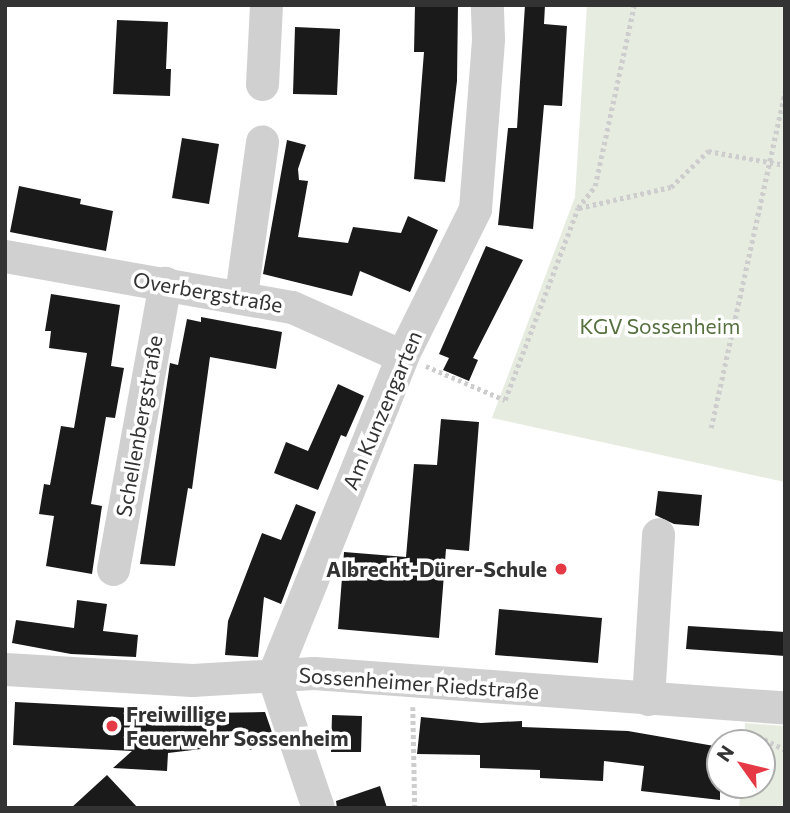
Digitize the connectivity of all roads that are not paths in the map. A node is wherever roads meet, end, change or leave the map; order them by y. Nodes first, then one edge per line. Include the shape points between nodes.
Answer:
1 (266, 5) edge
2 (487, 5) edge
3 (262, 83) dead end
4 (262, 141) dead end
5 (5, 256) edge
6 (165, 284) junction
7 (241, 295) junction
8 (402, 356) junction
9 (658, 534) dead end
10 (113, 569) dead end
11 (5, 670) edge
12 (273, 676) junction
13 (648, 699) junction
14 (785, 708) edge
15 (318, 808) edge

1 - 3 street
2 - 8 street, Am Kunzengarten via 475,209
4 - 7 street
5 - 6 street, Overbergstraße
6 - 7 street, Overbergstraße
6 - 10 street, Schellenbergstraße
7 - 8 street, Overbergstraße via 292,307
8 - 12 street, Am Kunzengarten
9 - 13 street
11 - 12 street, Sossenheimer Riedstraße via 192,680
12 - 13 street, Sossenheimer Riedstraße via 314,673
12 - 15 street
13 - 14 street, Sossenheimer Riedstraße

